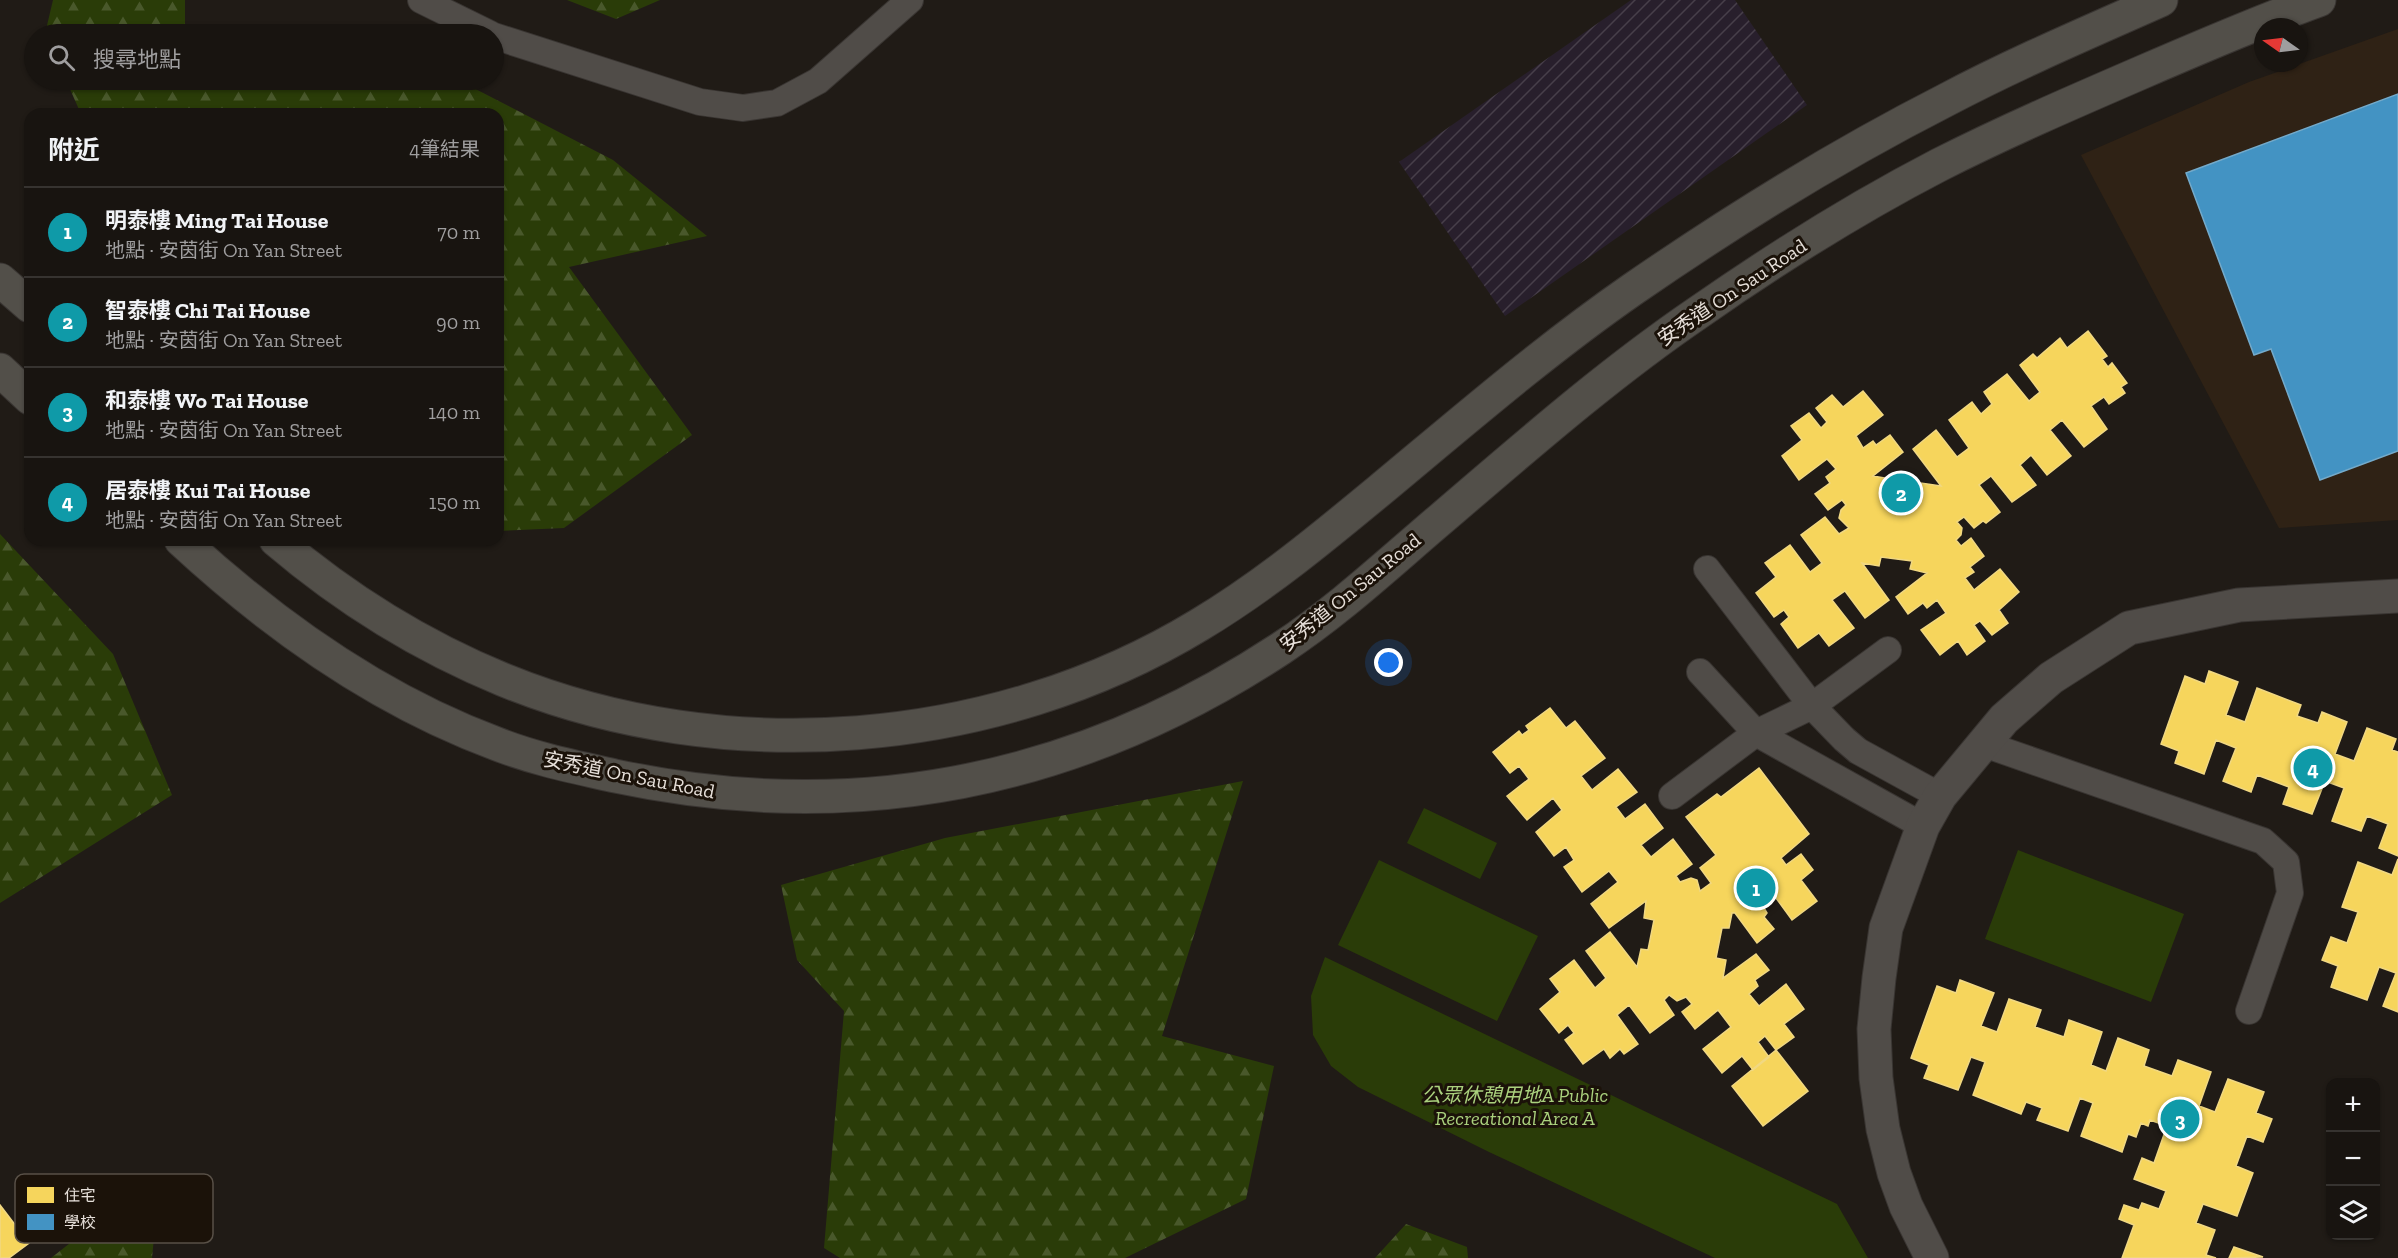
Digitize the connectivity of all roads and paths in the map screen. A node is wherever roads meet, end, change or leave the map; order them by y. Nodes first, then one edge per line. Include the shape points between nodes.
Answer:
1 (421, 0) edge
2 (910, 0) edge
3 (2161, 0) edge
4 (2319, 0) edge
5 (470, 24) edge
6 (504, 39) edge
7 (0, 280) edge
8 (24, 301) edge
9 (0, 370) edge
10 (24, 392) edge
11 (188, 546) edge
12 (284, 546) edge
13 (1707, 569) dead end
14 (2398, 596) edge
15 (1888, 650) dead end
16 (1700, 672) dead end
17 (1812, 706) junction
18 (1755, 733) junction
19 (1984, 744) junction
20 (1672, 796) dead end
21 (1940, 796) junction
22 (1923, 826) junction
23 (2249, 1011) dead end
24 (1932, 1258) edge

1 - 5 lane
2 - 6 lane via 818,81 777,103 743,108 700,102
3 - 12 main road via 2010,68 1898,125 1705,240 1530,365 1303,553 1255,588 1198,626 1138,658 1025,702 912,727 780,735 698,730 622,716 544,695 410,634 334,586
4 - 11 main road, 安秀道 On Sau Road via 2040,116 1934,168 1847,217 1697,313 1605,381 1361,588 1286,645 1146,724 1099,744 1000,775 908,791 780,797 653,784 543,759 447,723 339,665 274,620
7 - 8 main road
9 - 10 main road
13 - 17 lane
14 - 19 street via 2239,605 2128,628 2051,678 2004,719
15 - 17 lane
16 - 18 lane
17 - 18 lane
17 - 21 lane via 1858,751
18 - 20 lane
18 - 22 lane
19 - 21 street
19 - 23 lane via 2263,841 2286,862 2290,893
21 - 22 street
22 - 24 street via 1886,928 1874,1029 1883,1129 1894,1173

